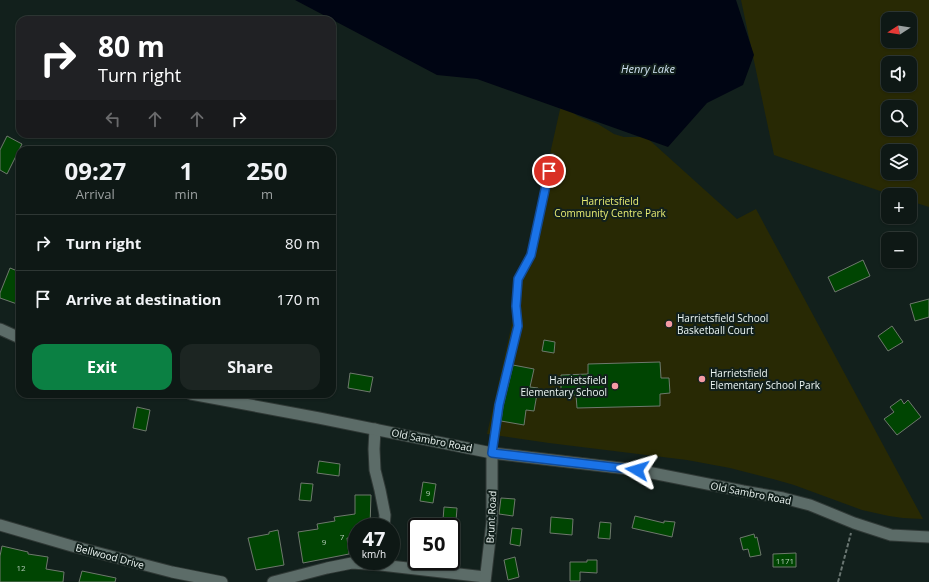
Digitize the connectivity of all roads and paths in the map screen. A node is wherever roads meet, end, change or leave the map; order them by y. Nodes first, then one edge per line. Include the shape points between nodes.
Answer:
1 (552, 157) dead end
2 (0, 329) edge
3 (16, 336) edge
4 (212, 398) edge
5 (375, 429) junction
6 (492, 453) junction
7 (385, 518) edge
8 (854, 522) junction
9 (0, 525) edge
10 (929, 537) edge
11 (348, 564) edge
12 (400, 566) edge
13 (485, 580) edge
14 (222, 582) edge
15 (273, 582) edge
16 (838, 582) edge

1 - 6 lane via 531,255 518,279 518,326 499,405
2 - 3 main road
4 - 5 main road, Old Sambro Road
5 - 6 main road, Old Sambro Road
5 - 7 main road via 375,470
6 - 8 main road, Old Sambro Road via 637,470 783,498 810,505
6 - 13 main road, Brunt Road via 492,522
8 - 10 main road, Old Sambro Road via 891,535
8 - 16 path
9 - 14 main road, Bellwood Drive via 172,572
11 - 15 main road
12 - 13 main road

